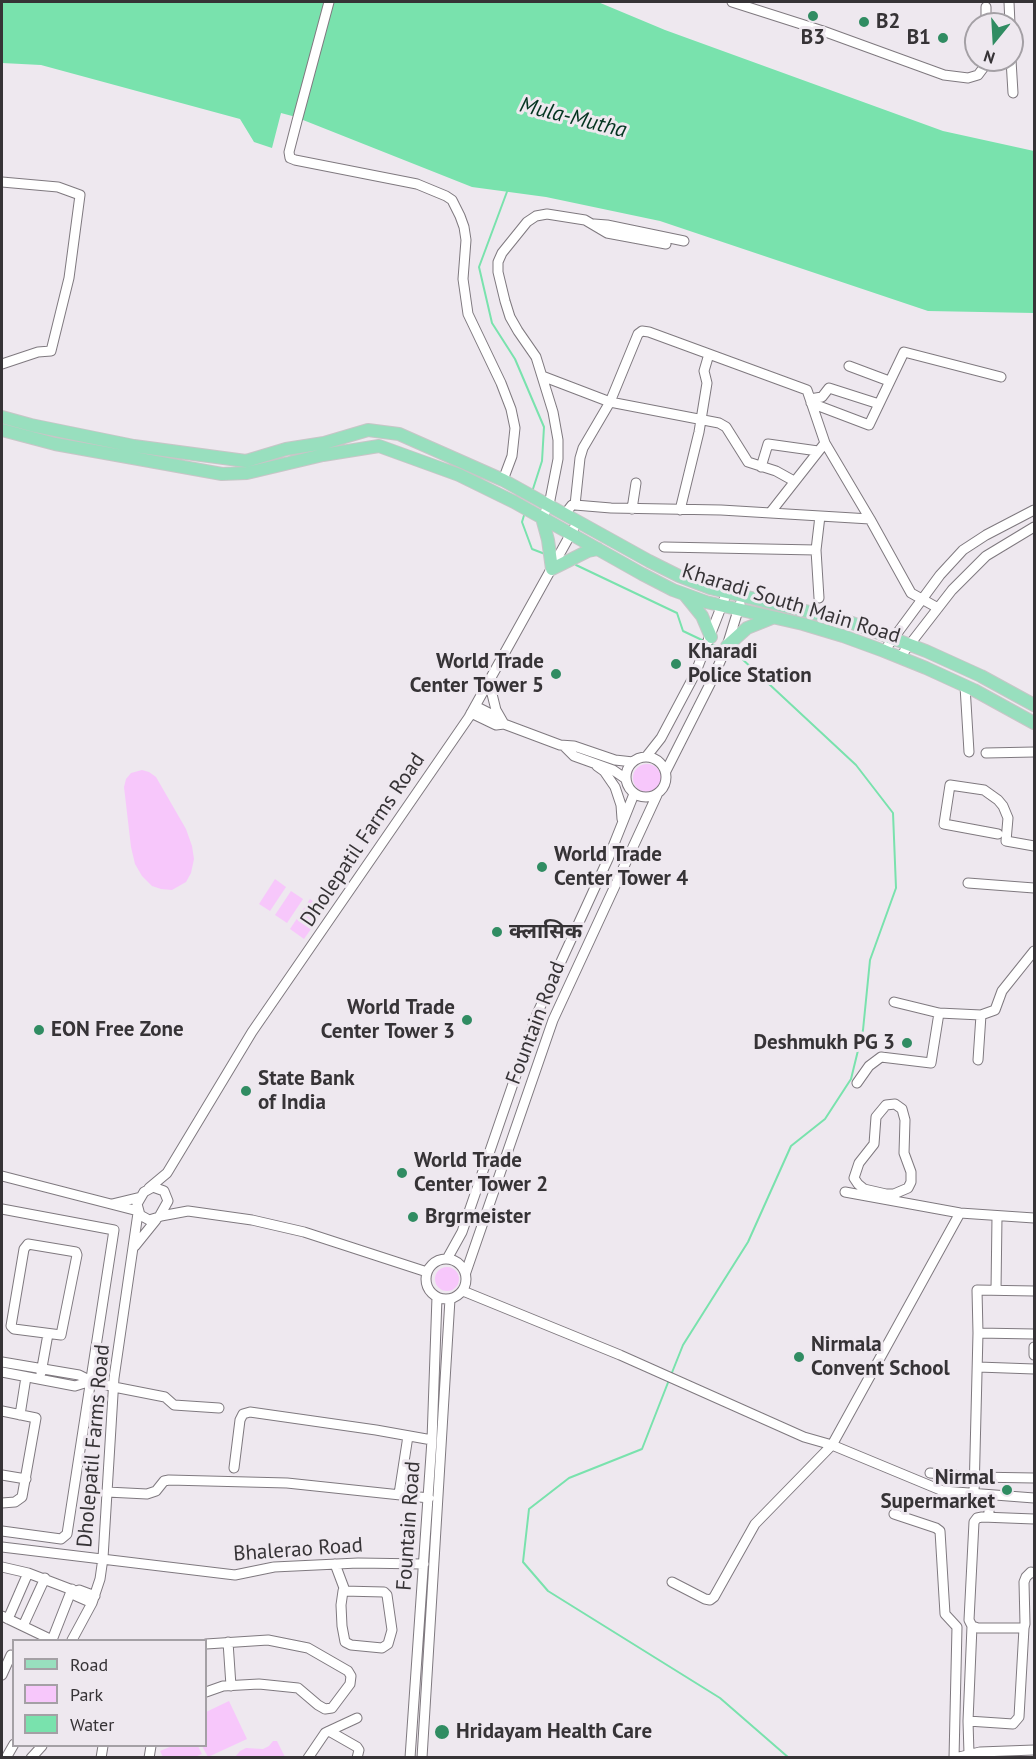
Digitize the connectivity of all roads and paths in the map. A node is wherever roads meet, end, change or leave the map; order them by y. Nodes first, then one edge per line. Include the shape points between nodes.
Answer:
1 (330, 2) edge
2 (732, 2) edge
3 (986, 7) dead end
4 (986, 12) edge
5 (980, 72) edge
6 (1012, 72) edge
7 (1013, 93) dead end
8 (2, 182) edge
9 (592, 224) junction
10 (684, 241) dead end
11 (666, 244) dead end
12 (710, 354) junction
13 (2, 364) edge
14 (849, 366) dead end
15 (542, 376) junction
16 (1001, 376) dead end
17 (889, 381) junction
18 (811, 401) junction
19 (610, 402) junction
20 (879, 404) junction
21 (2, 417) edge
22 (701, 419) junction
23 (2, 430) edge
24 (85, 436) junction
25 (825, 443) junction
26 (83, 449) junction
27 (818, 451) junction
28 (761, 467) junction
29 (503, 480) junction
30 (794, 481) junction
31 (636, 483) dead end
32 (524, 492) junction
33 (545, 503) junction
34 (518, 504) junction
35 (575, 505) junction
36 (632, 509) junction
37 (680, 510) junction
38 (1035, 510) edge
39 (770, 513) junction
40 (565, 514) junction
41 (538, 515) junction
42 (820, 516) junction
43 (870, 519) junction
44 (578, 521) junction
45 (1035, 527) edge
46 (571, 534) junction
47 (664, 547) dead end
48 (598, 549) junction
49 (816, 550) junction
50 (552, 569) junction
51 (727, 592) junction
52 (684, 594) junction
53 (742, 595) junction
54 (819, 598) dead end
55 (923, 600) junction
56 (722, 606) junction
57 (938, 608) junction
58 (738, 609) junction
59 (772, 618) junction
60 (710, 638) junction
61 (894, 639) junction
62 (910, 645) junction
63 (725, 650) junction
64 (885, 651) junction
65 (900, 657) junction
66 (489, 682) junction
67 (965, 686) junction
68 (1035, 705) edge
69 (473, 710) junction
70 (502, 721) junction
71 (1035, 723) edge
72 (564, 746) junction
73 (969, 752) dead end
74 (1035, 752) edge
75 (986, 753) dead end
76 (646, 757) junction
77 (633, 762) junction
78 (593, 763) junction
79 (666, 771) junction
80 (626, 779) junction
81 (634, 794) junction
82 (657, 795) junction
83 (622, 823) junction
84 (998, 834) dead end
85 (1035, 846) edge
86 (968, 883) dead end
87 (1035, 888) edge
88 (1035, 951) edge
89 (894, 1002) dead end
90 (939, 1013) junction
91 (981, 1015) junction
92 (978, 1060) dead end
93 (857, 1083) dead end
94 (167, 1173) junction
95 (2, 1176) edge
96 (149, 1188) junction
97 (845, 1192) dead end
98 (166, 1196) junction
99 (141, 1197) junction
100 (894, 1197) junction
101 (110, 1204) junction
102 (2, 1209) edge
103 (138, 1212) junction
104 (188, 1212) junction
105 (960, 1213) junction
106 (997, 1217) junction
107 (158, 1218) junction
108 (1035, 1218) edge
109 (134, 1248) junction
110 (447, 1259) junction
111 (427, 1272) junction
112 (466, 1272) junction
113 (996, 1290) junction
114 (463, 1291) junction
115 (1035, 1291) edge
116 (437, 1297) junction
117 (450, 1299) junction
118 (978, 1333) junction
119 (48, 1334) junction
120 (1035, 1334) edge
121 (1035, 1347) edge
122 (1034, 1355) edge
123 (2, 1362) edge
124 (978, 1367) junction
125 (42, 1369) junction
126 (1035, 1369) edge
127 (2, 1372) edge
128 (26, 1377) junction
129 (41, 1379) junction
130 (91, 1381) junction
131 (114, 1387) junction
132 (219, 1408) dead end
133 (2, 1411) edge
134 (21, 1415) junction
135 (408, 1436) junction
136 (432, 1440) junction
137 (832, 1445) junction
138 (234, 1468) dead end
139 (930, 1473) dead end
140 (2, 1475) edge
141 (974, 1477) junction
142 (1035, 1478) edge
143 (26, 1479) junction
144 (107, 1492) junction
145 (399, 1494) junction
146 (974, 1494) junction
147 (990, 1495) junction
148 (429, 1498) junction
149 (1035, 1498) edge
150 (2, 1503) edge
151 (894, 1514) dead end
152 (989, 1517) junction
153 (1035, 1519) edge
154 (2, 1531) edge
155 (2, 1546) edge
156 (103, 1558) junction
157 (335, 1564) junction
158 (424, 1564) junction
159 (2, 1567) edge
160 (28, 1573) junction
161 (1035, 1573) edge
162 (45, 1578) junction
163 (672, 1582) dead end
164 (73, 1590) junction
165 (343, 1591) junction
166 (94, 1600) junction
167 (5, 1617) edge
168 (23, 1626) junction
169 (972, 1626) junction
170 (1023, 1628) junction
171 (50, 1639) edge
172 (52, 1639) edge
173 (73, 1639) edge
174 (228, 1642) junction
175 (207, 1644) edge
176 (2, 1650) edge
177 (12, 1655) edge
178 (4, 1665) edge
179 (2, 1675) edge
180 (231, 1686) junction
181 (207, 1692) edge
182 (357, 1718) dead end
183 (968, 1721) junction
184 (329, 1731) junction
185 (1035, 1750) edge
186 (969, 1754) junction
187 (308, 1758) edge
188 (357, 1758) edge
189 (410, 1758) edge
190 (422, 1758) edge
191 (954, 1758) edge

1 - 29 street via 290,158 417,184 452,200 466,240 463,279 468,314 501,383 515,428 512,456
2 - 5 street via 944,75 968,78
3 - 4 street
6 - 7 street
8 - 13 street via 58,187 80,195 69,278 51,351
9 - 10 street
9 - 11 street via 608,233
9 - 15 street via 570,217 536,216 509,243 498,262 510,317 536,357
12 - 18 street via 807,390
12 - 19 street via 642,331
12 - 22 street via 704,370 707,383
14 - 17 street
15 - 19 street
15 - 33 street via 558,440 558,459
16 - 17 street via 904,352
17 - 20 street
18 - 20 street via 822,397 829,388
18 - 20 street via 869,425
18 - 25 street
19 - 22 street
19 - 35 street via 583,448
21 - 24 main road, Kharadi South Main Road
22 - 28 street via 726,427 748,462
22 - 37 street
23 - 26 main road, Kharadi South Main Road
24 - 26 main road
24 - 29 main road, Kharadi South Main Road via 246,461 368,430 416,440
25 - 27 street
25 - 43 street
26 - 34 main road, Kharadi South Main Road via 222,474 247,473 379,446 459,475
27 - 28 street via 768,444
27 - 30 street
28 - 30 street
29 - 32 main road, Kharadi South Main Road
30 - 39 street
31 - 36 street
32 - 33 main road, Kharadi South Main Road
32 - 34 main road
33 - 40 main road, Kharadi South Main Road
33 - 41 street
34 - 41 main road, Kharadi South Main Road
35 - 36 street
35 - 40 street
36 - 37 street
37 - 39 street
38 - 55 street via 963,550
39 - 42 street
40 - 44 main road, Kharadi South Main Road
41 - 46 main road, Kharadi South Main Road
41 - 50 main road via 546,531
42 - 43 street
42 - 49 street
43 - 55 street via 911,592
44 - 46 street, Dholepatil Farms Road
44 - 51 main road, Kharadi South Main Road via 679,576
45 - 57 street via 986,556
46 - 48 main road, Kharadi South Main Road
46 - 50 street, Dholepatil Farms Road
47 - 49 street
48 - 50 main road
48 - 52 main road, Kharadi South Main Road
49 - 54 street
50 - 66 street, Dholepatil Farms Road
51 - 53 main road, Kharadi South Main Road
51 - 56 street
52 - 56 main road, Kharadi South Main Road
52 - 60 main road via 702,616
53 - 58 street, Fountain Road
53 - 61 main road, Kharadi South Main Road via 847,621
55 - 57 street
55 - 61 street
56 - 58 main road, Kharadi South Main Road
56 - 60 street
57 - 62 street
58 - 59 main road, Kharadi South Main Road
58 - 63 street, Fountain Road
59 - 63 main road via 747,628
59 - 64 main road, Kharadi South Main Road
60 - 76 street via 661,738
61 - 62 main road, Kharadi South Main Road
61 - 64 street
62 - 65 street
62 - 68 main road, Kharadi South Main Road
63 - 79 street, Fountain Road
64 - 65 main road, Kharadi South Main Road
65 - 67 main road, Kharadi South Main Road
66 - 69 street, Dholepatil Farms Road
66 - 70 street
67 - 71 main road, Kharadi South Main Road
67 - 73 street
69 - 70 street via 496,724
69 - 94 street, Dholepatil Farms Road via 252,1032
70 - 72 street
72 - 77 street
72 - 78 street via 574,756
74 - 75 street
76 - 77 street
76 - 79 street via 660,762
77 - 80 street
78 - 80 street
78 - 83 street via 615,787
79 - 82 street, Fountain Road via 665,786
80 - 81 street
81 - 82 street via 645,798
81 - 83 street, Fountain Road
82 - 112 street, Fountain Road via 553,1020
83 - 110 street, Fountain Road via 537,1014 462,1232
84 - 85 street via 944,824 950,785 984,790 998,800 1008,818 1006,842
86 - 87 street
88 - 91 street via 1002,991 995,1010
89 - 90 street
90 - 91 street
90 - 93 street via 931,1063 881,1057
91 - 92 street
94 - 96 street, Dholepatil Farms Road
94 - 98 street, Dholepatil Farms Road
95 - 101 street
96 - 98 street via 158,1188
96 - 99 street
97 - 100 street
98 - 104 street
98 - 107 street via 167,1206
99 - 101 street
99 - 103 street
100 - 100 street via 864,1189 854,1178 873,1144 876,1117 886,1105 895,1104 902,1109 905,1120 904,1153 911,1182
100 - 105 street
101 - 103 street
102 - 130 street via 114,1230
103 - 107 street via 145,1219
103 - 109 street, Dholepatil Farms Road
104 - 107 street
104 - 111 street via 278,1226
105 - 106 street
105 - 137 street
106 - 108 street
106 - 113 street
107 - 109 street, Dholepatil Farms Road
109 - 131 street, Dholepatil Farms Road
110 - 111 street, Fountain Road via 436,1261
110 - 112 street via 460,1264
111 - 116 street, Fountain Road via 430,1292
112 - 114 street, Fountain Road
113 - 115 street
113 - 118 street via 977,1290
114 - 117 street
114 - 137 street via 804,1437
116 - 117 street
116 - 136 street, Fountain Road
117 - 190 street, Fountain Road
118 - 120 street
118 - 124 street
119 - 119 street via 61,1335 77,1255 74,1251 28,1244 11,1326
119 - 125 street
121 - 122 street
123 - 125 street
124 - 126 street
124 - 141 street
125 - 129 street
125 - 130 street via 80,1375
127 - 128 street
128 - 129 street
128 - 134 street
129 - 130 street via 75,1386
130 - 131 street
130 - 154 street via 67,1534 61,1539
131 - 132 street via 165,1397 174,1405
131 - 144 street, Dholepatil Farms Road
133 - 134 street
134 - 143 street via 36,1418
135 - 136 street
135 - 138 street via 250,1412 240,1420
135 - 145 street
136 - 148 street, Fountain Road
137 - 146 street via 943,1491
137 - 163 street via 755,1524 714,1597 705,1599
139 - 141 street
140 - 143 street
141 - 142 street
141 - 146 street
143 - 150 street via 19,1500
144 - 145 street via 147,1494 169,1479 287,1483
144 - 156 street, Dholepatil Farms Road
145 - 148 street
146 - 147 street
147 - 149 street
147 - 152 street
148 - 158 street, Fountain Road
151 - 191 street via 940,1531 945,1614 957,1627
152 - 153 street
152 - 169 street via 977,1518 973,1528 969,1620
155 - 156 street, Bhalerao Road
156 - 157 street, Bhalerao Road via 235,1575 274,1567
156 - 166 street, Dholepatil Farms Road
157 - 158 street, Bhalerao Road
157 - 165 street
158 - 189 street, Fountain Road
159 - 160 street
160 - 162 street
160 - 167 street
161 - 170 street via 1030,1572 1024,1582
162 - 164 street
162 - 168 street
164 - 166 street via 76,1596
164 - 172 street
165 - 165 street via 345,1641 382,1648 388,1644 392,1630 387,1595
166 - 173 street, Dholepatil Farms Road
167 - 168 street
168 - 171 street
169 - 170 street
169 - 183 street
170 - 183 street via 1019,1717 1013,1724
174 - 175 street
174 - 180 street
174 - 180 street via 268,1640 308,1648 351,1676 350,1684 332,1708 325,1709 298,1688
176 - 177 street
177 - 178 street
178 - 179 street
180 - 181 street
182 - 184 street
183 - 186 street
184 - 187 street
184 - 188 street via 357,1746
185 - 186 street
186 - 191 street

